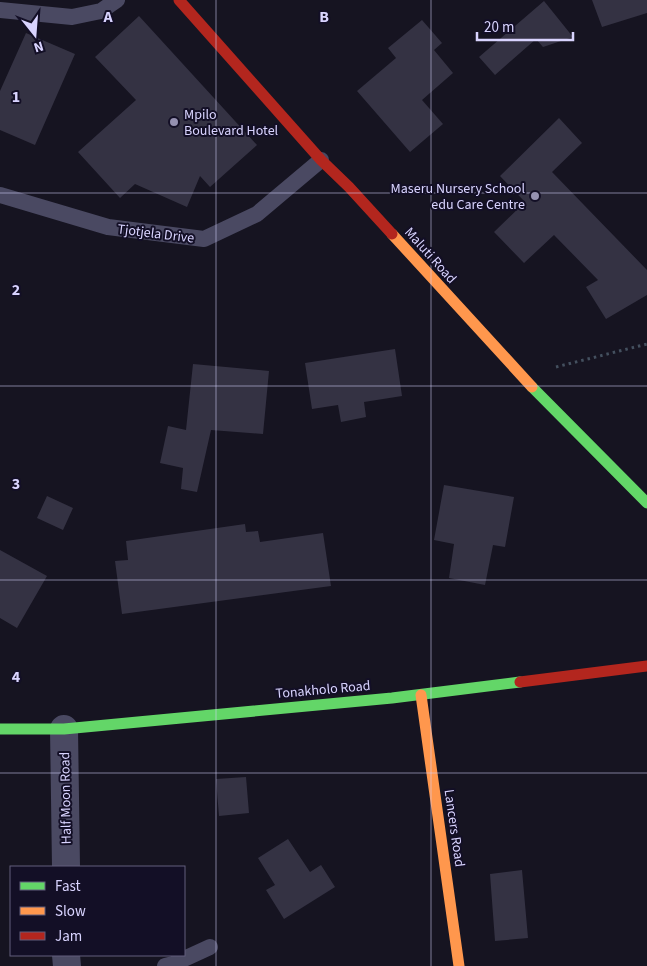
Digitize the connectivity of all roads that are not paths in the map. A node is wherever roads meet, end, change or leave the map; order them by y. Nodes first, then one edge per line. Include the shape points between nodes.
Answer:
1 (117, 0) edge
2 (178, 0) edge
3 (0, 10) edge
4 (321, 160) junction
5 (0, 195) edge
6 (647, 503) edge
7 (647, 666) edge
8 (421, 695) junction
9 (0, 729) edge
10 (64, 730) junction
11 (66, 866) edge
12 (210, 947) dead end
13 (166, 966) edge
14 (459, 966) edge

1 - 3 lane via 101,11 72,18
2 - 4 street, Maluti Road
4 - 5 lane, Tjotjela Drive via 257,214 204,238 108,227
4 - 6 street, Maluti Road via 521,376
7 - 8 street, Tonakholo Road
8 - 10 street, Tonakholo Road
8 - 14 street, Lancers Road
9 - 10 street, Tonakholo Road
10 - 11 street, Half Moon Road
12 - 13 lane

